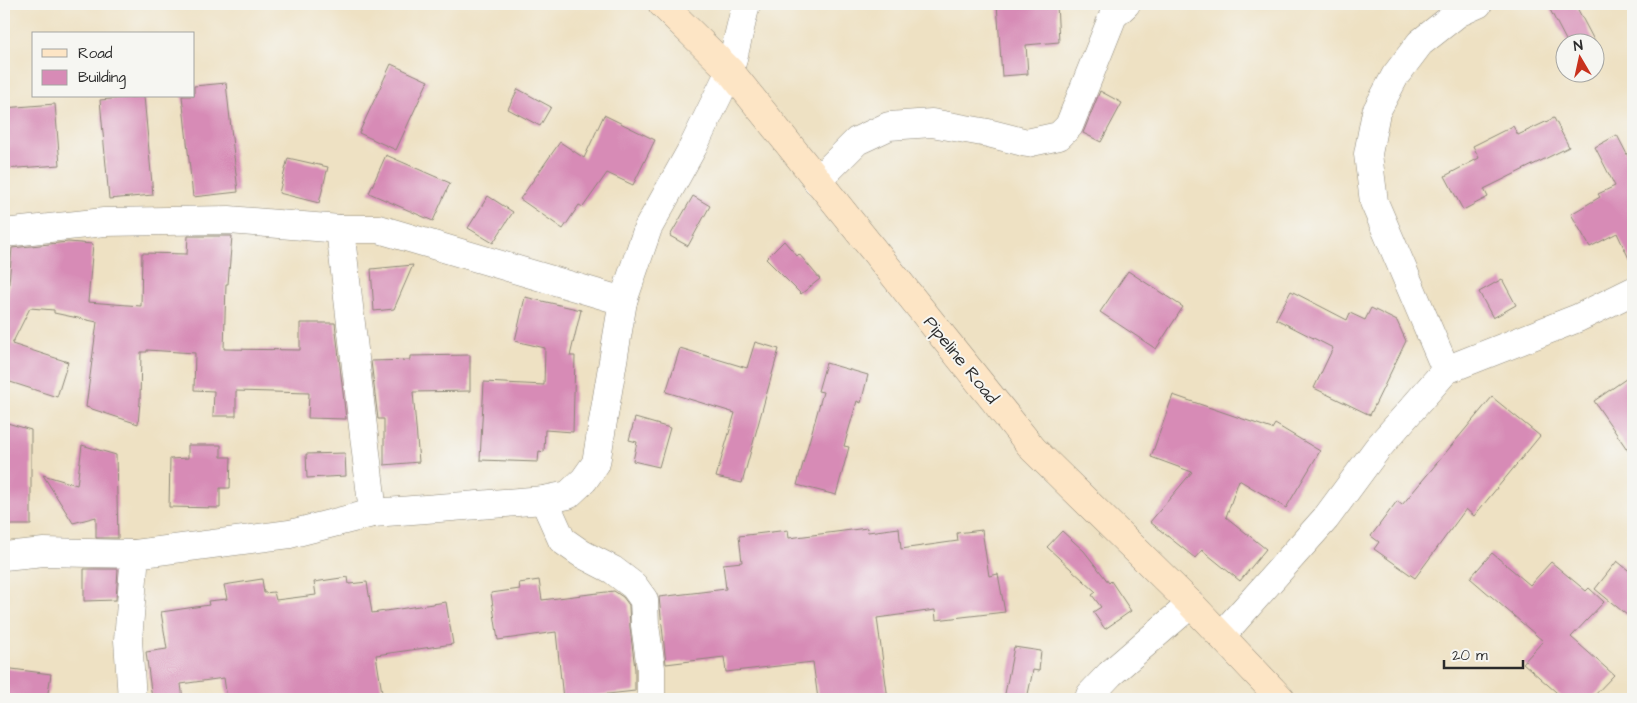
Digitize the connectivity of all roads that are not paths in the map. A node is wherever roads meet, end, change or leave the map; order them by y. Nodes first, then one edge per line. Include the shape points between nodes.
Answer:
1 (662, 4) edge
2 (746, 4) edge
3 (1126, 4) edge
4 (1478, 4) edge
5 (730, 72) junction
6 (817, 181) junction
7 (340, 229) junction
8 (4, 233) edge
9 (1633, 291) edge
10 (623, 301) junction
11 (1446, 370) junction
12 (544, 500) junction
13 (373, 513) junction
14 (134, 554) junction
15 (4, 556) edge
16 (1192, 604) junction
17 (1222, 635) junction
18 (132, 699) edge
19 (651, 699) edge
20 (1089, 699) edge
21 (1281, 699) edge

1 - 5 street, Pipeline Road
2 - 5 street
3 - 6 street via 1113,16 1069,126 1059,136 1027,143 932,122 889,126 857,141
4 - 11 street via 1458,13 1420,44 1395,76 1376,112 1368,154 1374,202
5 - 6 street, Pipeline Road
5 - 10 street via 648,228
6 - 16 street, Pipeline Road via 1033,450
7 - 8 street via 229,220 104,222
7 - 10 street via 379,229
7 - 13 street
9 - 11 street via 1578,318
10 - 12 street via 596,463 568,495
11 - 17 street via 1377,449 1326,518
12 - 13 street
12 - 19 street via 562,540 613,570 634,586 644,600
13 - 14 street via 290,534
14 - 15 street via 44,552
14 - 18 street via 128,640
16 - 17 street, Pipeline Road
16 - 20 street via 1110,674
17 - 21 street, Pipeline Road

